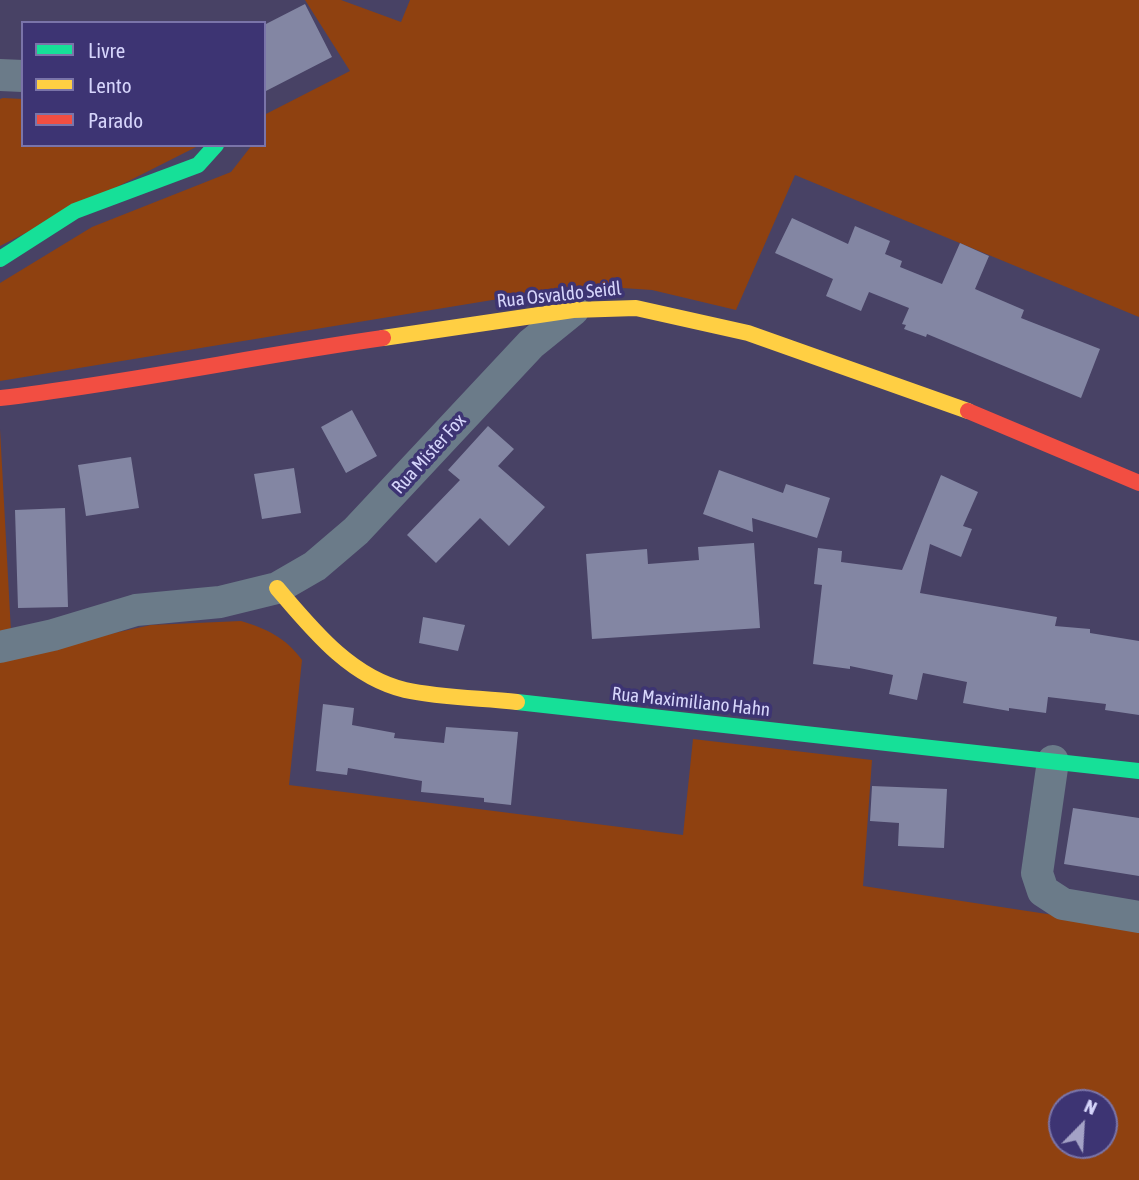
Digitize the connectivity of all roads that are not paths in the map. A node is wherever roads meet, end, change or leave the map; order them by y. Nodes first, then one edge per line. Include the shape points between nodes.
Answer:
1 (0, 75) edge
2 (21, 76) edge
3 (215, 147) edge
4 (0, 259) edge
5 (573, 310) junction
6 (0, 398) edge
7 (1139, 482) edge
8 (277, 588) junction
9 (0, 647) edge
10 (1053, 761) junction
11 (1139, 771) edge
12 (1139, 916) edge

1 - 2 street
3 - 4 street via 198,165 75,211
5 - 6 street, Rua Osvaldo Seidl
5 - 7 street, Rua Osvaldo Seidl via 636,308 748,333 958,407
5 - 8 street, Rua Mister Fox via 531,344 356,531 315,566
8 - 9 street, Rua Mister Fox via 220,601 136,611
8 - 10 street, Rua Maximiliano Hahn via 345,660 364,675 406,690
10 - 11 street, Rua Maximiliano Hahn
10 - 12 street via 1037,873 1043,891 1063,904

